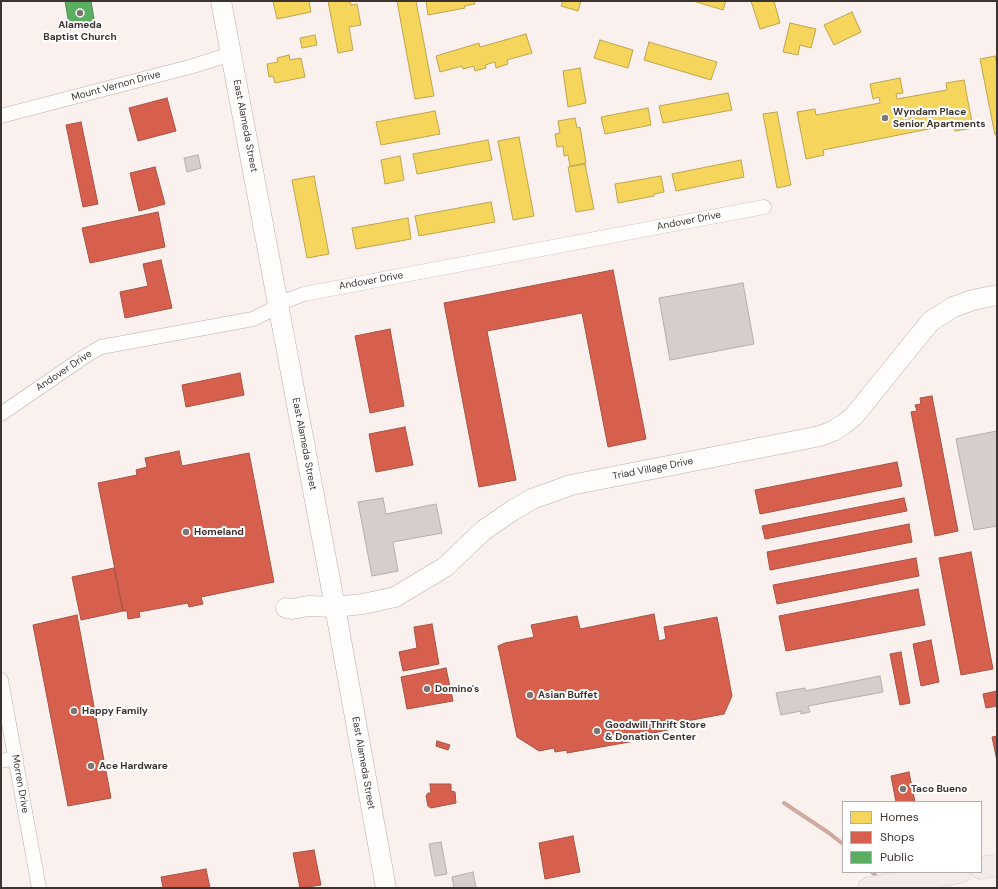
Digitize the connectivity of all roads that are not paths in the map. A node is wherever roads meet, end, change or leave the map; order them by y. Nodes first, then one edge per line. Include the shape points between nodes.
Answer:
1 (221, 1) edge
2 (231, 54) junction
3 (1, 116) edge
4 (764, 207) dead end
5 (997, 295) edge
6 (278, 304) junction
7 (1, 414) edge
8 (335, 607) junction
9 (286, 608) dead end
10 (1, 680) edge
11 (16, 758) junction
12 (1, 761) edge
13 (997, 865) edge
14 (982, 868) edge
15 (955, 873) edge
16 (872, 887) edge
17 (39, 888) edge
18 (386, 888) edge

1 - 2 street, East Alameda Street
2 - 3 street, Mount Vernon Drive
2 - 6 street, East Alameda Street
4 - 6 street, Andover Drive via 334,288 304,294
5 - 8 street, Triad Village Drive via 953,307 930,322 854,416 833,431 820,436 571,485 532,499 513,510 484,530 445,567 395,597
6 - 7 street, Andover Drive via 253,319 101,347
6 - 8 street, East Alameda Street
8 - 9 street, Triad Village Drive
8 - 18 street, East Alameda Street
10 - 11 street, Morren Drive
11 - 12 street
11 - 17 street, Morren Drive
13 - 14 main road
15 - 16 main road

